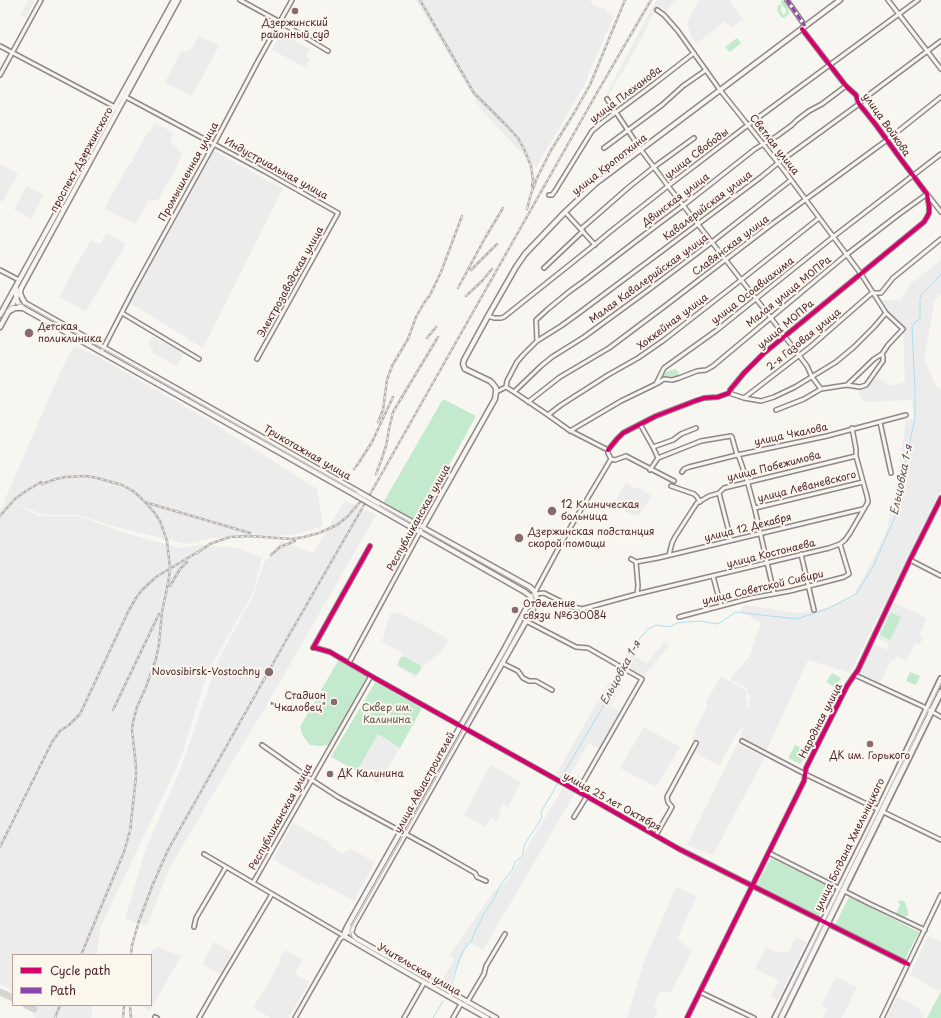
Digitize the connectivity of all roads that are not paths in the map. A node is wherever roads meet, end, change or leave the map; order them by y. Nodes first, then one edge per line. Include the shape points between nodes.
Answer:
1 (41, 0) edge
2 (174, 0) edge
3 (178, 0) edge
4 (240, 0) edge
5 (292, 0) edge
6 (786, 0) edge
7 (840, 0) edge
8 (888, 0) edge
9 (918, 0) edge
10 (657, 10) dead end
11 (899, 14) junction
12 (280, 22) junction
13 (804, 27) junction
14 (941, 40) edge
15 (0, 46) edge
16 (328, 51) dead end
17 (927, 51) junction
18 (12, 52) junction
19 (694, 54) junction
20 (830, 66) junction
21 (941, 69) edge
22 (706, 70) junction
23 (0, 75) edge
24 (846, 86) junction
25 (720, 90) junction
26 (123, 96) junction
27 (941, 97) edge
28 (608, 99) dead end
29 (859, 104) junction
30 (116, 108) junction
31 (616, 112) junction
32 (748, 125) junction
33 (628, 130) junction
34 (694, 138) dead end
35 (887, 140) junction
36 (214, 144) junction
37 (762, 144) junction
38 (604, 148) dead end
39 (641, 150) junction
40 (941, 154) edge
41 (778, 163) junction
42 (654, 167) junction
43 (913, 176) junction
44 (791, 180) junction
45 (668, 186) junction
46 (549, 195) dead end
47 (926, 195) junction
48 (806, 200) junction
49 (684, 206) junction
50 (565, 212) junction
51 (941, 212) edge
52 (338, 213) joint
53 (819, 218) junction
54 (698, 223) junction
55 (582, 230) junction
56 (833, 237) junction
57 (941, 239) edge
58 (712, 242) junction
59 (595, 245) junction
60 (846, 255) junction
61 (726, 260) junction
62 (544, 268) dead end
63 (0, 270) edge
64 (861, 274) junction
65 (19, 280) junction
66 (741, 280) junction
67 (16, 286) junction
68 (21, 288) junction
69 (873, 292) junction
70 (16, 297) junction
71 (756, 299) junction
72 (18, 303) junction
73 (25, 303) junction
74 (12, 304) junction
75 (23, 308) junction
76 (8, 312) junction
77 (1, 313) edge
78 (122, 313) junction
79 (886, 313) junction
80 (488, 316) junction
81 (771, 318) junction
82 (0, 327) edge
83 (785, 336) junction
84 (537, 341) junction
85 (104, 347) junction
86 (102, 353) junction
87 (882, 354) junction
88 (799, 355) junction
89 (257, 358) dead end
90 (199, 359) dead end
91 (660, 376) junction
92 (812, 377) junction
93 (664, 380) junction
94 (656, 384) junction
95 (847, 385) junction
96 (506, 387) junction
97 (821, 389) junction
98 (515, 391) junction
99 (496, 392) junction
100 (729, 393) junction
101 (744, 398) junction
102 (528, 402) junction
103 (776, 410) dead end
104 (548, 415) junction
105 (906, 415) dead end
106 (880, 422) junction
107 (640, 424) junction
108 (696, 428) dead end
109 (852, 428) junction
110 (570, 430) junction
111 (653, 447) junction
112 (608, 450) junction
113 (737, 455) junction
114 (856, 456) junction
115 (658, 458) junction
116 (611, 459) junction
117 (650, 470) junction
118 (682, 472) dead end
119 (891, 473) dead end
120 (674, 481) dead end
121 (748, 482) junction
122 (863, 482) junction
123 (671, 486) dead end
124 (719, 493) junction
125 (358, 494) junction
126 (941, 498) edge
127 (700, 502) junction
128 (377, 505) junction
129 (755, 508) junction
130 (863, 509) junction
131 (422, 527) junction
132 (420, 532) junction
133 (760, 533) junction
134 (731, 540) junction
135 (840, 544) junction
136 (370, 546) dead end
137 (801, 554) junction
138 (669, 555) junction
139 (474, 556) junction
140 (631, 559) dead end
141 (910, 560) junction
142 (472, 561) junction
143 (636, 562) junction
144 (767, 563) junction
145 (713, 576) junction
146 (941, 576) edge
147 (808, 586) junction
148 (536, 593) junction
149 (774, 593) junction
150 (637, 594) junction
151 (530, 602) junction
152 (721, 606) junction
153 (534, 607) junction
154 (582, 610) joint
155 (814, 610) dead end
156 (679, 617) dead end
157 (526, 621) junction
158 (350, 662) junction
159 (502, 663) junction
160 (855, 675) junction
161 (371, 676) junction
162 (941, 679) edge
163 (552, 690) dead end
164 (941, 692) edge
165 (926, 709) junction
166 (931, 712) junction
167 (941, 716) edge
168 (460, 726) junction
169 (465, 728) junction
170 (742, 742) dead end
171 (696, 743) dead end
172 (262, 745) dead end
173 (805, 774) junction
174 (312, 780) junction
175 (578, 791) junction
176 (587, 796) junction
177 (880, 810) junction
178 (574, 817) dead end
179 (400, 831) junction
180 (406, 834) junction
181 (656, 835) junction
182 (941, 840) edge
183 (769, 853) junction
184 (204, 854) dead end
185 (226, 867) junction
186 (486, 881) dead end
187 (253, 883) junction
188 (752, 886) junction
189 (842, 889) junction
190 (272, 894) junction
191 (941, 895) edge
192 (823, 922) junction
193 (828, 924) junction
194 (353, 926) junction
195 (194, 927) dead end
196 (925, 930) junction
197 (505, 934) dead end
198 (344, 936) junction
199 (353, 936) junction
200 (908, 964) junction
201 (424, 983) junction
202 (700, 992) junction
203 (465, 1004) junction
204 (199, 1018) edge
205 (295, 1018) edge
206 (404, 1018) edge
207 (453, 1018) edge
208 (487, 1018) edge
209 (496, 1018) edge
210 (688, 1018) edge
211 (754, 1018) edge
212 (775, 1018) edge
213 (782, 1018) edge
214 (882, 1018) edge

1 - 18 street
2 - 26 main road, проспект Дзержинского
3 - 26 main road, проспект Дзержинского
4 - 12 street
5 - 12 street, Промышленная улица
6 - 13 street, улица Войкова
7 - 13 main road, улица Кропоткина
8 - 11 street
9 - 11 street, улица Свободы
10 - 19 street, Светлая улица via 664,15
11 - 17 street
11 - 20 street, улица Свободы
12 - 16 street
12 - 36 street, Промышленная улица
13 - 20 street, улица Войкова
13 - 25 main road, улица Кропоткина
14 - 17 street, Кавалерийская улица
15 - 18 street
17 - 21 street
17 - 29 street, Кавалерийская улица
18 - 23 street
18 - 30 street
19 - 22 street, Светлая улица
19 - 31 street, улица Плеханова
20 - 24 street, улица Войкова
20 - 32 street, улица Свободы
22 - 25 street, Светлая улица
22 - 33 street
24 - 29 street, улица Войкова via 856,96
24 - 37 street, Двинская улица
25 - 32 street, Светлая улица
25 - 39 main road, улица Кропоткина
26 - 30 main road, проспект Дзержинского
26 - 36 street, Индустриальная улица
27 - 35 street, Славянская улица
28 - 31 street
29 - 35 street, улица Войкова
29 - 41 street, Кавалерийская улица
30 - 65 main road, проспект Дзержинского
30 - 68 main road, проспект Дзержинского
31 - 33 street
31 - 46 street, улица Плеханова via 589,135 556,191
32 - 37 street, Светлая улица
32 - 45 street, улица Свободы
33 - 38 street
33 - 39 street
34 - 42 street
35 - 43 street, улица Войкова
35 - 48 street, Славянская улица
36 - 52 street, Индустриальная улица
36 - 78 street, Промышленная улица
37 - 41 street, Светлая улица
37 - 49 street, Двинская улица
39 - 42 street
39 - 50 main road, улица Кропоткина via 595,184
40 - 43 street, улица Осоавиахима
41 - 44 street, Светлая улица
41 - 54 street, Кавалерийская улица
42 - 45 street
42 - 55 street
43 - 47 street, улица Войкова
43 - 56 street, улица Осоавиахима
44 - 48 street, Светлая улица
44 - 58 street, Малая Кавалерийская улица
45 - 49 street
45 - 59 street, улица Свободы
47 - 51 street
47 - 60 street, Малая улица МОПРа
47 - 64 street, улица МОПРа via 929,213 924,222
48 - 53 street, Светлая улица
48 - 61 street, Славянская улица
49 - 54 street
49 - 84 street, Двинская улица via 570,291 536,320
50 - 55 street
50 - 80 main road, улица Кропоткина via 525,254
52 - 89 street, Электрозаводская улица
53 - 56 street, Светлая улица
53 - 66 street, Хоккейная улица
54 - 58 street
54 - 84 street, Кавалерийская улица
55 - 59 street
55 - 62 street
56 - 60 street, Светлая улица
56 - 71 street, улица Осоавиахима
57 - 69 street, 2-я Газовая улица via 893,278 881,293
58 - 61 street
58 - 98 street, Малая Кавалерийская улица via 647,292 540,366
59 - 80 street, улица Свободы via 504,317
60 - 64 street, Светлая улица
60 - 81 street, Малая улица МОПРа
61 - 66 street
61 - 102 street, Славянская улица via 609,348 560,377
63 - 65 street
64 - 69 street, Светлая улица
64 - 83 street, улица МОПРа
65 - 67 main road, проспект Дзержинского
66 - 71 street
66 - 104 street, Хоккейная улица via 664,340
67 - 70 main road
67 - 77 main road, проспект Дзержинского
68 - 70 main road, проспект Дзержинского
68 - 73 main road via 20,293
69 - 79 street, Светлая улица
69 - 88 street, 2-я Газовая улица
70 - 72 main road
70 - 74 main road, проспект Дзержинского
71 - 81 street
71 - 91 street, улица Осоавиахима via 664,368
72 - 73 main road
72 - 74 main road
72 - 75 main road, Трикотажная улица
73 - 85 main road, Трикотажная улица
74 - 76 main road, проспект Дзержинского
74 - 77 main road
75 - 76 main road via 15,308
75 - 86 main road, Трикотажная улица
76 - 82 main road, проспект Дзержинского
78 - 85 street, Промышленная улица
78 - 90 street
79 - 87 street, Светлая улица via 903,329
79 - 92 street via 854,347
80 - 99 main road, улица Кропоткина via 463,364 466,369 493,384
81 - 83 street
81 - 93 street, Малая улица МОПРа via 713,366 672,380
83 - 88 street
83 - 100 street, улица МОПРа via 744,373
84 - 96 street, Кавалерийская улица via 517,362
85 - 86 street, Промышленная улица
85 - 125 main road, Трикотажная улица
86 - 125 main road, Трикотажная улица
87 - 95 street
87 - 95 street via 883,361 866,385 860,388
88 - 92 street
88 - 101 street, 2-я Газовая улица
91 - 93 street
91 - 94 street, улица Осоавиахима
92 - 97 street
92 - 101 street via 768,399 761,401
93 - 94 street, Малая улица МОПРа
94 - 110 street
95 - 97 street
96 - 98 street
96 - 99 street
97 - 103 street
98 - 102 street
99 - 131 main road, Республиканская улица via 493,403
100 - 101 street
100 - 107 street via 695,401
102 - 104 street
104 - 110 street
105 - 106 street, улица Чкалова
106 - 109 street, улица Чкалова
106 - 119 street
107 - 111 street
107 - 112 street via 623,433
108 - 111 street
109 - 113 street, улица Чкалова via 827,436
109 - 114 street
110 - 112 street
111 - 115 street
112 - 116 street
113 - 115 street via 731,436 701,441
113 - 118 street, улица Чкалова via 689,467
113 - 121 street
114 - 121 street, улица Побежимова
114 - 122 street
115 - 117 street
116 - 117 street via 626,456
116 - 148 street via 559,547
117 - 120 street
121 - 124 street, улица Побежимова via 724,488
121 - 129 street
122 - 129 street, улица Леваневского
122 - 130 street via 868,502
123 - 127 street via 694,494
124 - 127 street, улица Побежимова
124 - 134 street
125 - 128 main road, Трикотажная улица, bridge
126 - 141 street, Народная улица
127 - 138 street, улица Побежимова via 678,532
128 - 131 main road, Трикотажная улица
128 - 132 main road, Трикотажная улица
129 - 133 street
130 - 133 street, улица 12 Декабря
130 - 135 street via 850,533
131 - 132 street, Республиканская улица
131 - 139 main road, Трикотажная улица
132 - 142 main road, Трикотажная улица
132 - 158 street, Республиканская улица
133 - 134 street, улица 12 Декабря
133 - 144 street
134 - 138 street, улица 12 Декабря
135 - 137 street, улица Костонаева
135 - 147 street, улица Советской Сибири via 849,574 836,580
136 - 158 street, улица 25 лет Октября via 313,648 330,652
137 - 144 street, улица Костонаева
137 - 147 street
138 - 143 street, улица 12 Декабря
139 - 142 main road via 475,559
139 - 148 main road, Трикотажная улица via 530,587
140 - 143 street
141 - 146 street
141 - 160 street, Народная улица
142 - 151 main road, Трикотажная улица via 525,592 530,596
143 - 150 street
144 - 145 street, улица Костонаева
144 - 149 street
145 - 150 street, улица Костонаева
145 - 152 street
147 - 149 street, улица Советской Сибири
147 - 155 street
148 - 151 main road, улица Авиастроителей
148 - 153 main road, улица Авиастроителей
148 - 154 street, Трикотажная улица via 544,593
149 - 152 street, улица Советской Сибири
150 - 154 street, улица Костонаева
151 - 153 main road, Трикотажная улица
151 - 168 main road, улица Авиастроителей
152 - 156 street, улица Советской Сибири
153 - 157 main road, улица Авиастроителей
157 - 159 main road, улица Авиастроителей
157 - 175 street via 576,647 588,648 642,679
158 - 161 street, улица 25 лет Октября
159 - 163 street via 518,671 523,678 536,681
159 - 169 main road, улица Авиастроителей
160 - 165 street
160 - 173 street, Народная улица via 847,686
161 - 168 street, улица 25 лет Октября
161 - 174 street, Республиканская улица
162 - 165 highway, улица Богдана Хмельницкого
164 - 166 highway, улица Богдана Хмельницкого
165 - 166 street
165 - 177 highway, улица Богдана Хмельницкого
166 - 167 street
166 - 177 highway, улица Богдана Хмельницкого
168 - 169 street, улица 25 лет Октября
168 - 179 main road, улица Авиастроителей
169 - 175 street, улица 25 лет Октября
169 - 180 main road, улица Авиастроителей
170 - 173 street
171 - 181 street via 666,797 672,806
172 - 174 street
173 - 177 street
173 - 183 street, Народная улица
174 - 179 street
174 - 187 street, Республиканская улица
175 - 176 street, улица 25 лет Октября
176 - 178 street
176 - 181 street, улица 25 лет Октября
177 - 182 street
177 - 189 highway, улица Богдана Хмельницкого
179 - 180 street
179 - 198 main road, улица Авиастроителей
180 - 186 street
180 - 194 main road, улица Авиастроителей
181 - 188 street, улица 25 лет Октября
183 - 188 street, Народная улица
183 - 189 street
184 - 185 street, Учительская улица
185 - 187 street, Учительская улица
185 - 195 street via 196,918
187 - 190 street, Учительская улица
188 - 192 street, улица 25 лет Октября
188 - 202 street, Народная улица
189 - 192 highway, улица Богдана Хмельницкого
189 - 193 highway, улица Богдана Хмельницкого
189 - 196 street
190 - 198 street, Учительская улица
190 - 204 street
191 - 196 street
192 - 193 street, улица 25 лет Октября
192 - 212 highway, улица Богдана Хмельницкого
193 - 200 street, улица 25 лет Октября
193 - 213 highway, улица Богдана Хмельницкого
194 - 198 main road, улица Авиастроителей
194 - 199 main road
196 - 200 street
197 - 203 street
198 - 199 main road
198 - 201 main road, Учительская улица
198 - 205 street, улица Авиастроителей
199 - 203 main road, Учительская улица
200 - 214 street
201 - 203 main road, Учительская улица
201 - 206 street
202 - 210 street, Народная улица
202 - 211 street
203 - 207 street
203 - 208 main road, Учительская улица
203 - 209 main road, Учительская улица

